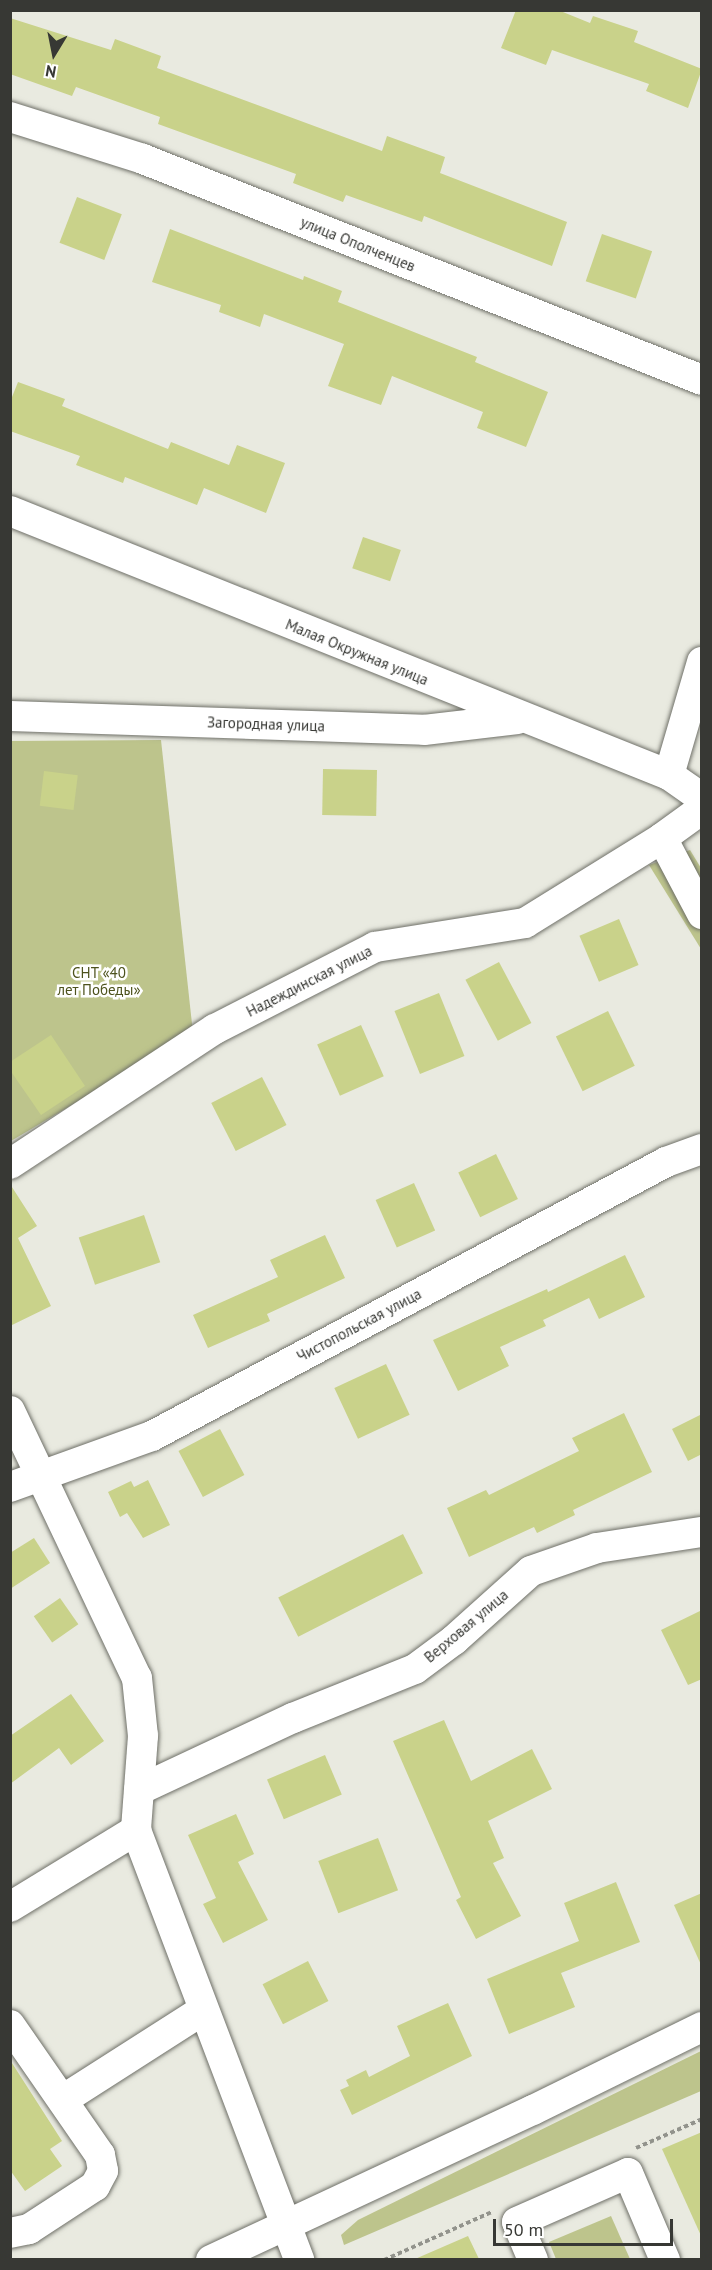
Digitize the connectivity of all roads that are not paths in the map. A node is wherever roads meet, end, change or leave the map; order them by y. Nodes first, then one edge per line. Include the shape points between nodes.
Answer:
1 (10, 117) edge
2 (702, 380) edge
3 (10, 511) edge
4 (702, 662) edge
5 (10, 716) edge
6 (520, 718) junction
7 (669, 776) junction
8 (702, 798) edge
9 (702, 809) edge
10 (662, 838) junction
11 (702, 914) edge
12 (702, 1149) edge
13 (10, 1164) edge
14 (10, 1411) edge
15 (40, 1476) junction
16 (10, 1487) edge
17 (702, 1532) edge
18 (139, 1790) junction
19 (136, 1830) junction
20 (10, 1908) edge
21 (203, 2010) junction
22 (10, 2025) edge
23 (702, 2027) edge
24 (64, 2099) junction
25 (284, 2225) junction
26 (10, 2233) edge
27 (211, 2259) edge
28 (299, 2259) edge
29 (533, 2259) edge
30 (666, 2259) edge

1 - 2 street, улица Ополченцев via 143,159
3 - 6 street, Малая Окружная улица
4 - 7 street
5 - 6 street, Загородная улица via 424,730
6 - 7 street, Малая Окружная улица
7 - 8 street, Малая Окружная улица
9 - 10 street, Надеждинская улица
10 - 11 street
10 - 13 street, Надеждинская улица via 525,923 375,947 215,1029
12 - 15 street, Чистопольская улица via 666,1162 152,1436
14 - 15 street
15 - 16 street, Чистопольская улица
15 - 18 street via 137,1678 143,1736
17 - 18 street, Верховая улица via 597,1548 531,1570 454,1640 415,1669 293,1718
18 - 19 street
19 - 20 street
19 - 21 street
21 - 24 street
21 - 25 street
22 - 24 street
23 - 25 street
24 - 26 street via 100,2155 103,2171 95,2186 29,2229
25 - 27 street
25 - 28 street
29 - 30 street via 517,2222 628,2173

